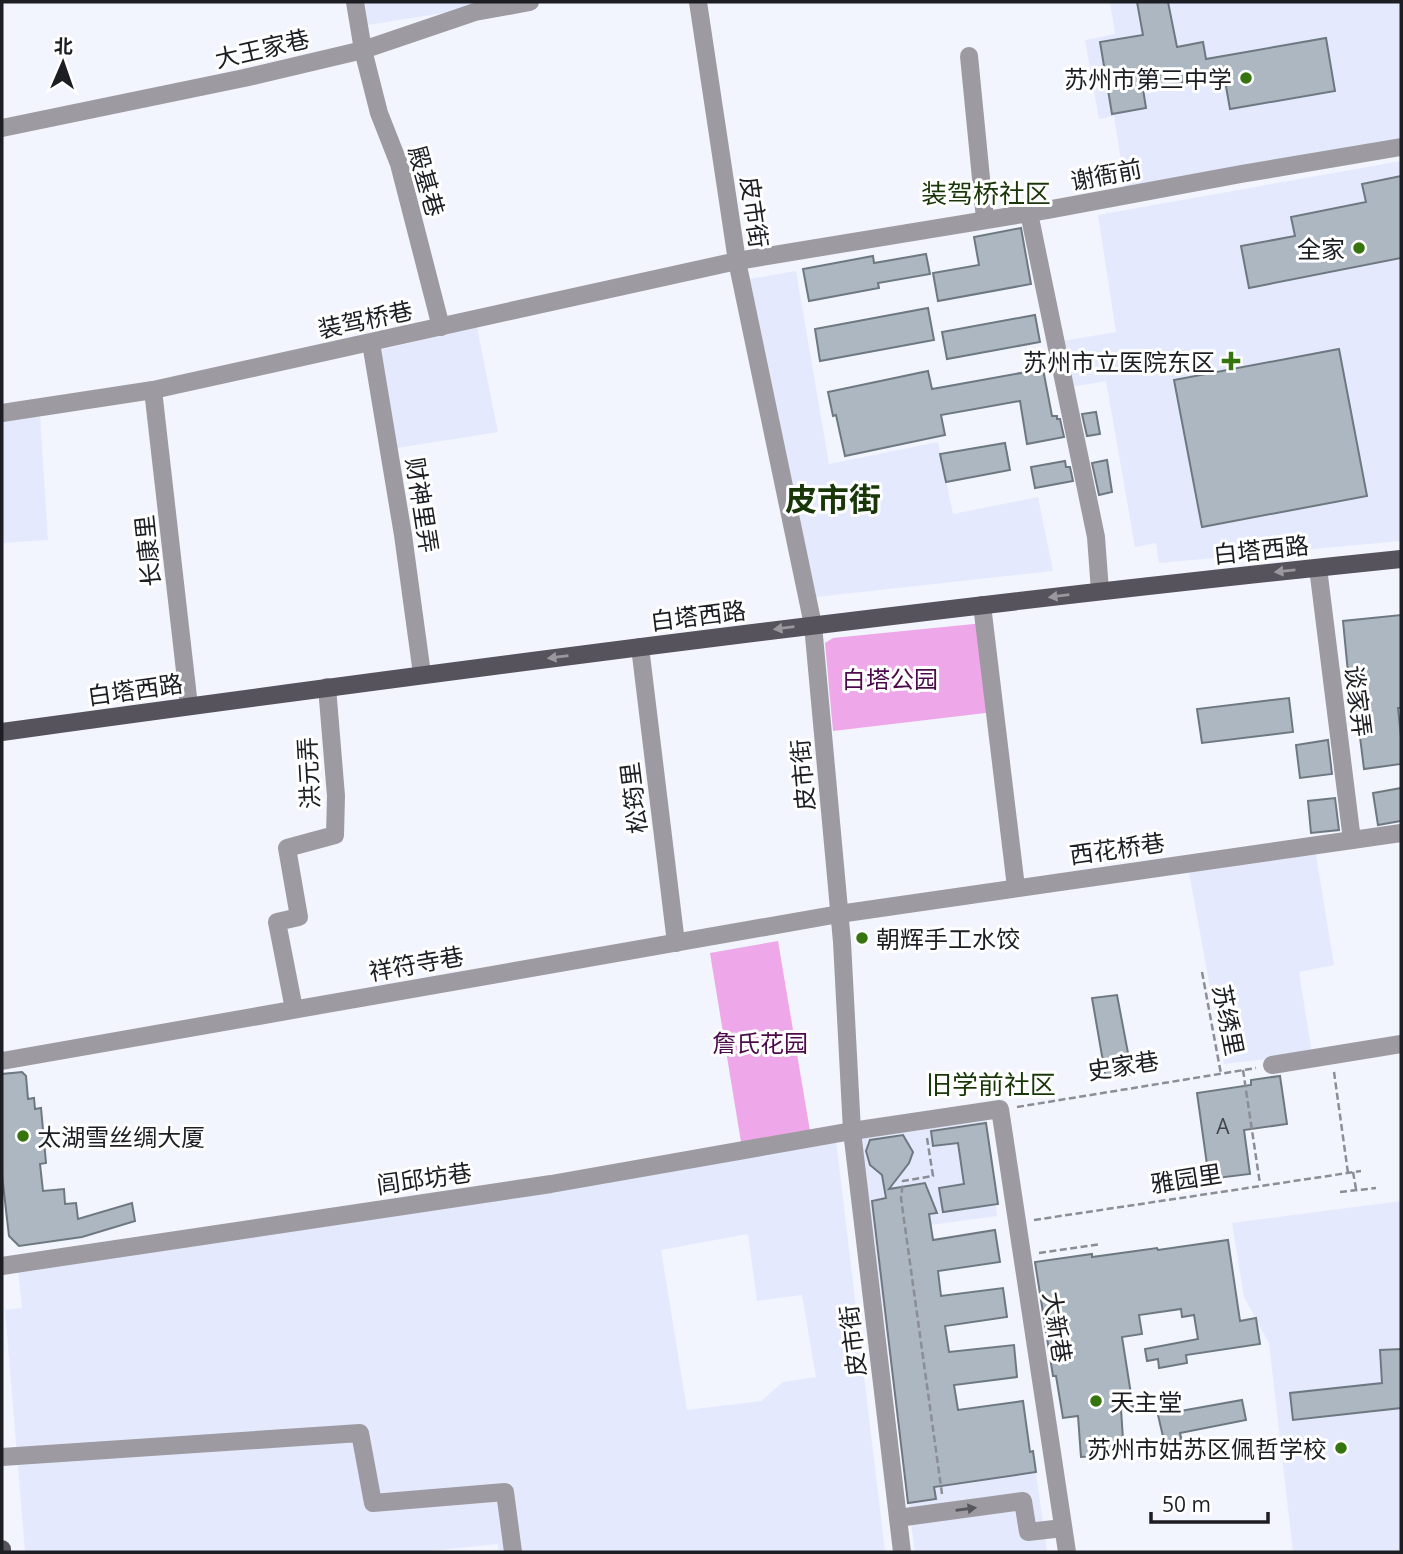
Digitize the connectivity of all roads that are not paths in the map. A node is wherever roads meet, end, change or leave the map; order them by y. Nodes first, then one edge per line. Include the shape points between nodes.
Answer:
1 (355, 2) edge
2 (530, 2) edge
3 (698, 2) edge
4 (363, 50) junction
5 (969, 56) dead end
6 (2, 128) edge
7 (1401, 147) edge
8 (1029, 213) junction
9 (985, 219) junction
10 (737, 261) junction
11 (441, 327) junction
12 (371, 343) junction
13 (153, 390) junction
14 (2, 414) edge
15 (1401, 559) edge
16 (1318, 568) junction
17 (1100, 592) junction
18 (982, 605) junction
19 (813, 625) junction
20 (640, 647) junction
21 (422, 674) junction
22 (327, 687) junction
23 (189, 706) junction
24 (2, 732) edge
25 (1401, 833) edge
26 (1352, 840) junction
27 (1016, 887) junction
28 (839, 914) junction
29 (676, 943) junction
30 (294, 1009) junction
31 (1401, 1044) edge
32 (2, 1061) edge
33 (1272, 1065) road end
34 (852, 1131) junction
35 (2, 1266) edge
36 (2, 1457) edge
37 (898, 1518) junction
38 (1063, 1528) junction
39 (513, 1552) edge
40 (902, 1552) edge
41 (1067, 1552) edge

1 - 4 street, 殿基巷
2 - 4 street, 大王家巷 via 475,12
3 - 10 street, 皮市街
4 - 6 street, 大王家巷
4 - 11 street, 殿基巷 via 379,113 399,164
5 - 9 street
7 - 8 street, 谢衙前
8 - 9 street, 谢衙前
8 - 17 street via 1096,537
9 - 10 street, 谢衙前
10 - 11 street, 装驾桥巷
10 - 19 street, 皮市街
11 - 12 street, 装驾桥巷
12 - 13 street, 装驾桥巷
12 - 21 street, 财神里弄
13 - 14 street, 装驾桥巷
13 - 23 street, 长康里
15 - 16 main road, 白塔西路
16 -> 17 main road, 白塔西路
16 - 26 street, 谈家弄
17 -> 18 main road, 白塔西路
18 - 19 main road, 白塔西路
18 - 27 street
19 -> 20 main road, 白塔西路
19 - 28 street, 皮市街
20 -> 21 main road, 白塔西路
20 - 29 street, 松筠里
21 - 22 main road, 白塔西路
22 - 23 main road, 白塔西路
22 - 30 street, 洪元弄 via 335,835 287,848 299,917 277,922
23 - 24 main road, 白塔西路
25 - 26 street, 西花桥巷
26 - 27 street, 西花桥巷
27 - 28 street, 西花桥巷
28 - 29 street, 祥符寺巷
28 - 34 street, 皮市街
29 - 30 street, 祥符寺巷
30 - 32 street, 祥符寺巷
31 - 33 street
34 - 35 street, 闾邱坊巷 via 551,1184
34 - 37 street, 皮市街
34 - 38 street, 大新巷 via 1000,1109
36 - 39 street via 360,1433 373,1503 505,1492
37 -> 38 street via 1023,1501 1028,1532
37 - 40 street, 皮市街
38 - 41 street, 大新巷

